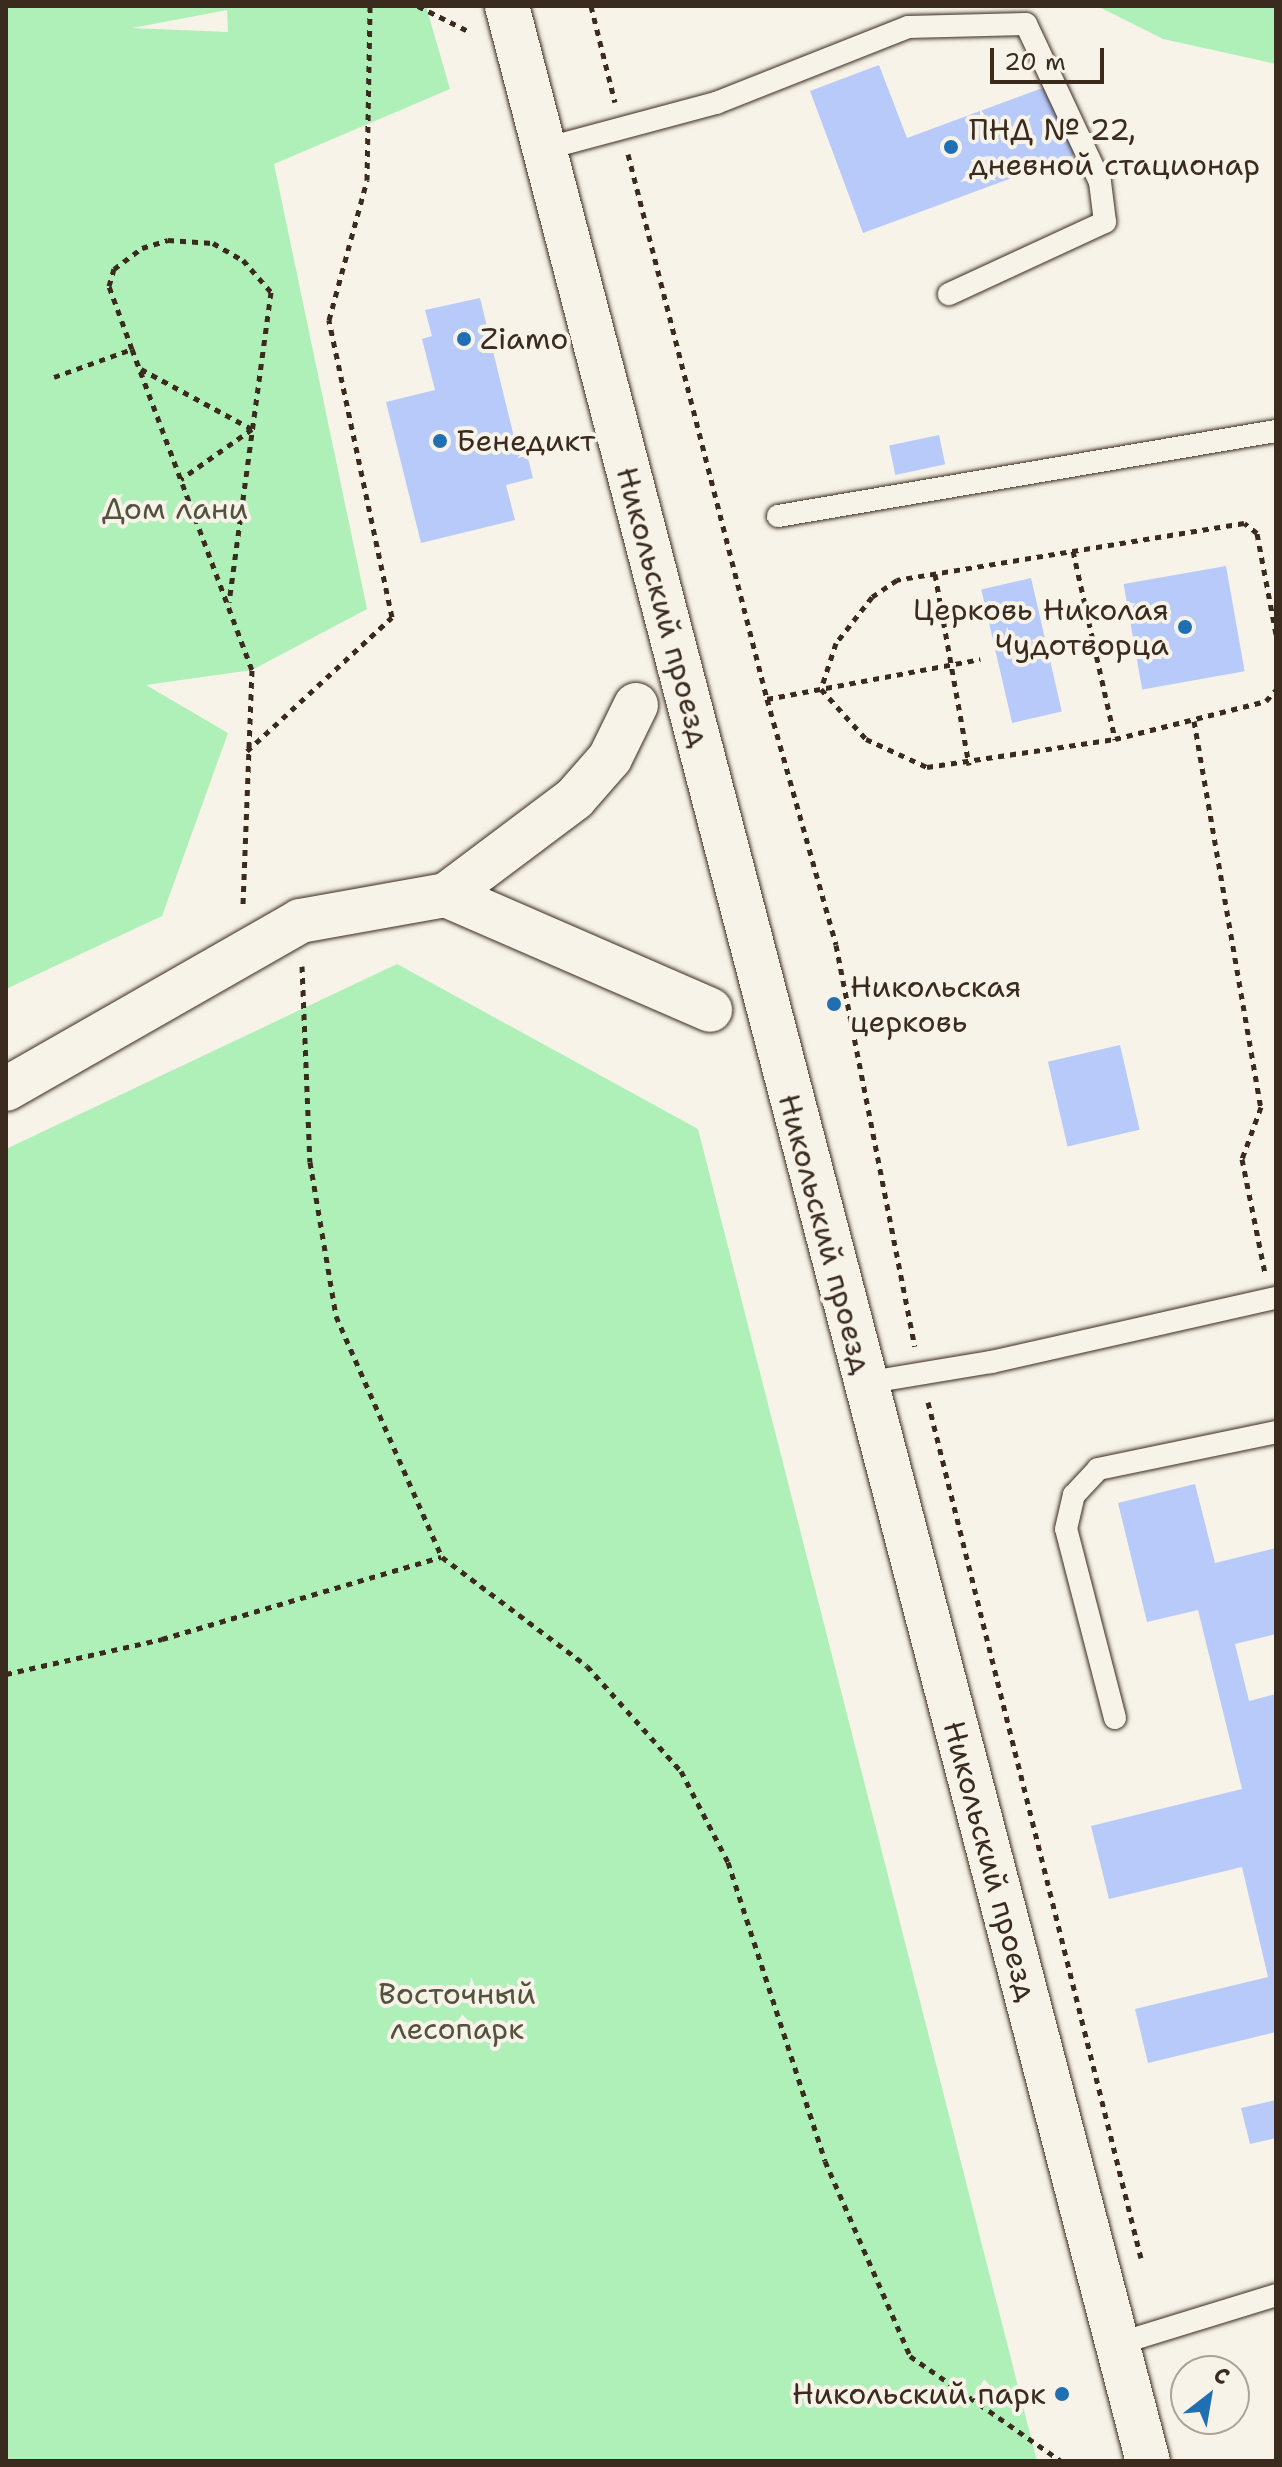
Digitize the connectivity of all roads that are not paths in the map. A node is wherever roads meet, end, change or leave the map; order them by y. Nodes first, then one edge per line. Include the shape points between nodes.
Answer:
1 (507, 6) edge
2 (544, 149) junction
3 (949, 294) dead end
4 (1276, 431) edge
5 (778, 516) dead end
6 (636, 705) dead end
7 (446, 895) junction
8 (710, 1010) dead end
9 (6, 1089) edge
10 (1273, 1299) edge
11 (864, 1383) junction
12 (1276, 1432) edge
13 (1115, 1718) dead end
14 (1276, 2295) edge
15 (1117, 2344) junction
16 (1148, 2461) edge

1 - 2 street, Никольский проезд
2 - 3 lane via 716,103 908,27 1026,24 1100,182 1105,222
2 - 11 street, Никольский проезд
4 - 5 lane
6 - 7 street via 627,757
7 - 8 street
7 - 9 street via 300,921
10 - 11 lane
11 - 15 street, Никольский проезд
12 - 13 lane via 1098,1469 1074,1495 1066,1529
14 - 15 lane
15 - 16 street, Никольский проезд

